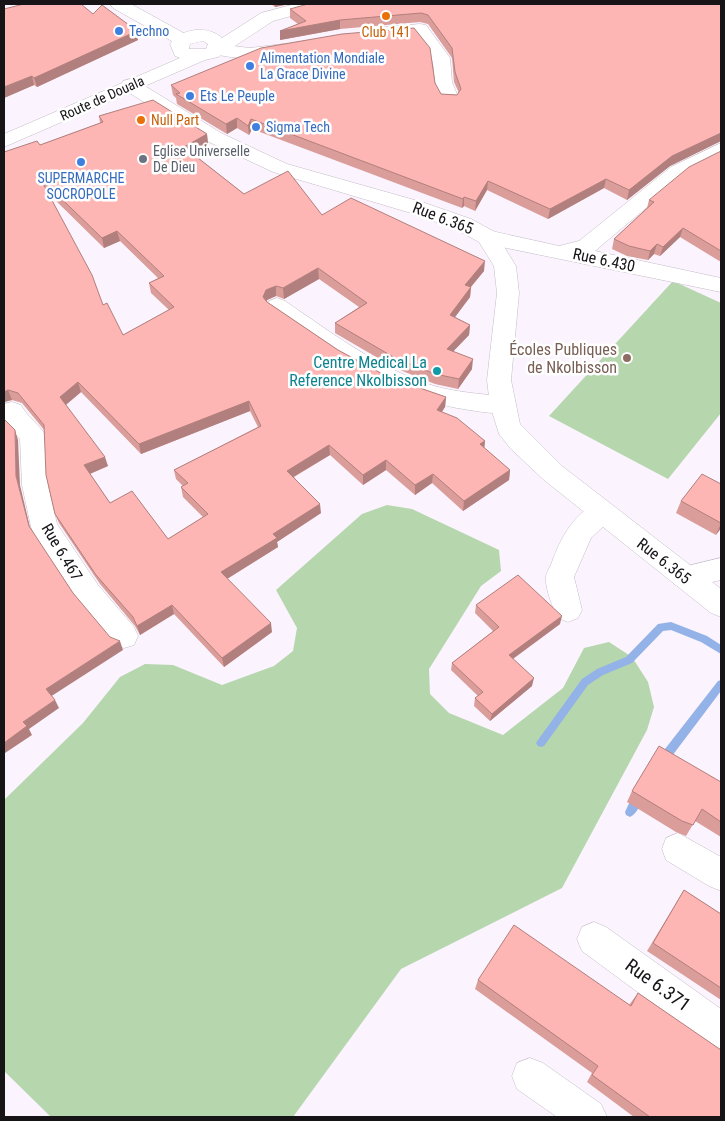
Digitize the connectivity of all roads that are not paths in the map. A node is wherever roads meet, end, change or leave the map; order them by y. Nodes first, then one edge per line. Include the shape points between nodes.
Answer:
1 (119, 4) edge
2 (314, 4) edge
3 (361, 35) edge
4 (182, 44) junction
5 (299, 45) edge
6 (208, 47) junction
7 (130, 85) junction
8 (449, 98) edge
9 (4, 126) edge
10 (4, 141) edge
11 (721, 149) edge
12 (487, 238) junction
13 (568, 252) junction
14 (721, 285) edge
15 (278, 306) dead end
16 (502, 404) junction
17 (4, 413) edge
18 (602, 512) junction
19 (721, 569) edge
20 (685, 577) junction
21 (721, 605) edge
22 (568, 610) dead end
23 (124, 636) dead end
24 (678, 849) dead end
25 (721, 875) edge
26 (594, 939) dead end
27 (721, 1031) edge
28 (530, 1076) dead end
29 (588, 1117) edge

1 - 4 street
2 - 6 street, Route de Douala via 267,17
3 - 8 street via 420,28 441,58 443,82
4 - 6 street, Route de Douala via 197,35
4 - 9 street, Route de Douala
5 - 6 street via 254,54
6 - 7 street, Route de Douala
7 - 10 street, Route de Douala
7 - 12 street, Rue 6.365 via 214,137 280,168 409,204 463,224
11 - 13 street via 678,170 587,246
12 - 13 street, Rue 6.430 via 559,253
12 - 16 street, Rue 6.365 via 505,266 508,293 499,380
13 - 14 street, Rue 6.430
15 - 16 street via 332,343 398,381 426,393
16 - 18 street, Rue 6.365 via 508,427 520,442
17 - 23 street, Rue 6.467 via 12,410 14,419 33,436 35,485 44,527 88,593
18 - 20 street, Rue 6.365
18 - 22 street via 581,530 560,577
19 - 20 street
20 - 21 street, Rue 6.365
24 - 25 street
26 - 27 street, Rue 6.371
28 - 29 street

